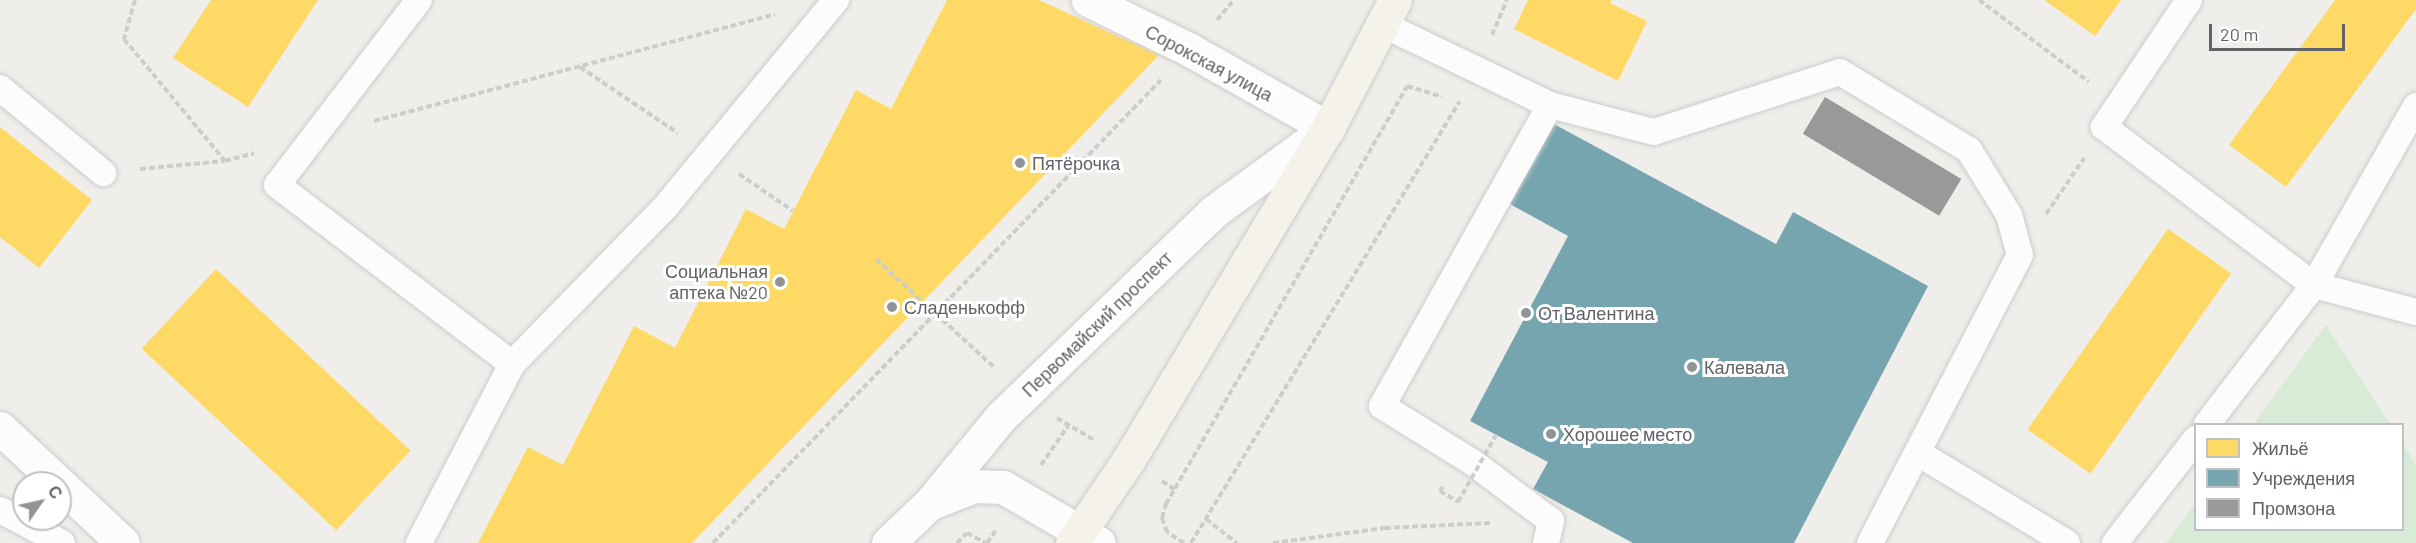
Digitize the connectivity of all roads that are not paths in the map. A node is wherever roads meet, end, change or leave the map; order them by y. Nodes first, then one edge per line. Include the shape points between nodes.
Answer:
1 (419, 0) edge
2 (836, 0) edge
3 (1088, 0) edge
4 (2189, 0) edge
5 (1390, 12) edge
6 (0, 88) edge
7 (1550, 105) junction
8 (2416, 106) edge
9 (1328, 128) junction
10 (103, 173) road end
11 (2314, 285) junction
12 (2416, 312) edge
13 (512, 364) junction
14 (2208, 423) edge
15 (0, 428) edge
16 (2194, 442) edge
17 (1918, 453) junction
18 (45, 471) edge
19 (72, 496) edge
20 (930, 503) junction
21 (0, 510) edge
22 (1549, 532) edge
23 (1084, 539) edge
24 (62, 543) edge
25 (123, 543) edge
26 (419, 543) edge
27 (888, 543) edge
28 (1870, 543) edge
29 (2067, 543) edge
30 (2115, 543) edge

1 - 13 lane via 277,185
2 - 13 lane via 668,205
3 - 9 street, Сорокская улица via 1190,50
4 - 11 lane via 2104,127
5 - 7 lane
5 - 9 main road, Первомайский проспект
6 - 10 lane
7 - 17 lane via 1654,132 1840,72 1969,150 2009,215 2019,255
7 - 22 lane via 1382,406 1472,462
8 - 11 lane
9 - 20 street, Первомайский проспект via 1213,212 1001,417
9 - 23 main road, Первомайский проспект
11 - 12 lane
11 - 14 lane
13 - 26 lane
15 - 18 street
16 - 30 lane
17 - 28 lane
17 - 29 lane
19 - 25 street
20 - 23 street via 974,486 1004,487
20 - 27 street, Первомайский проспект
21 - 24 lane

